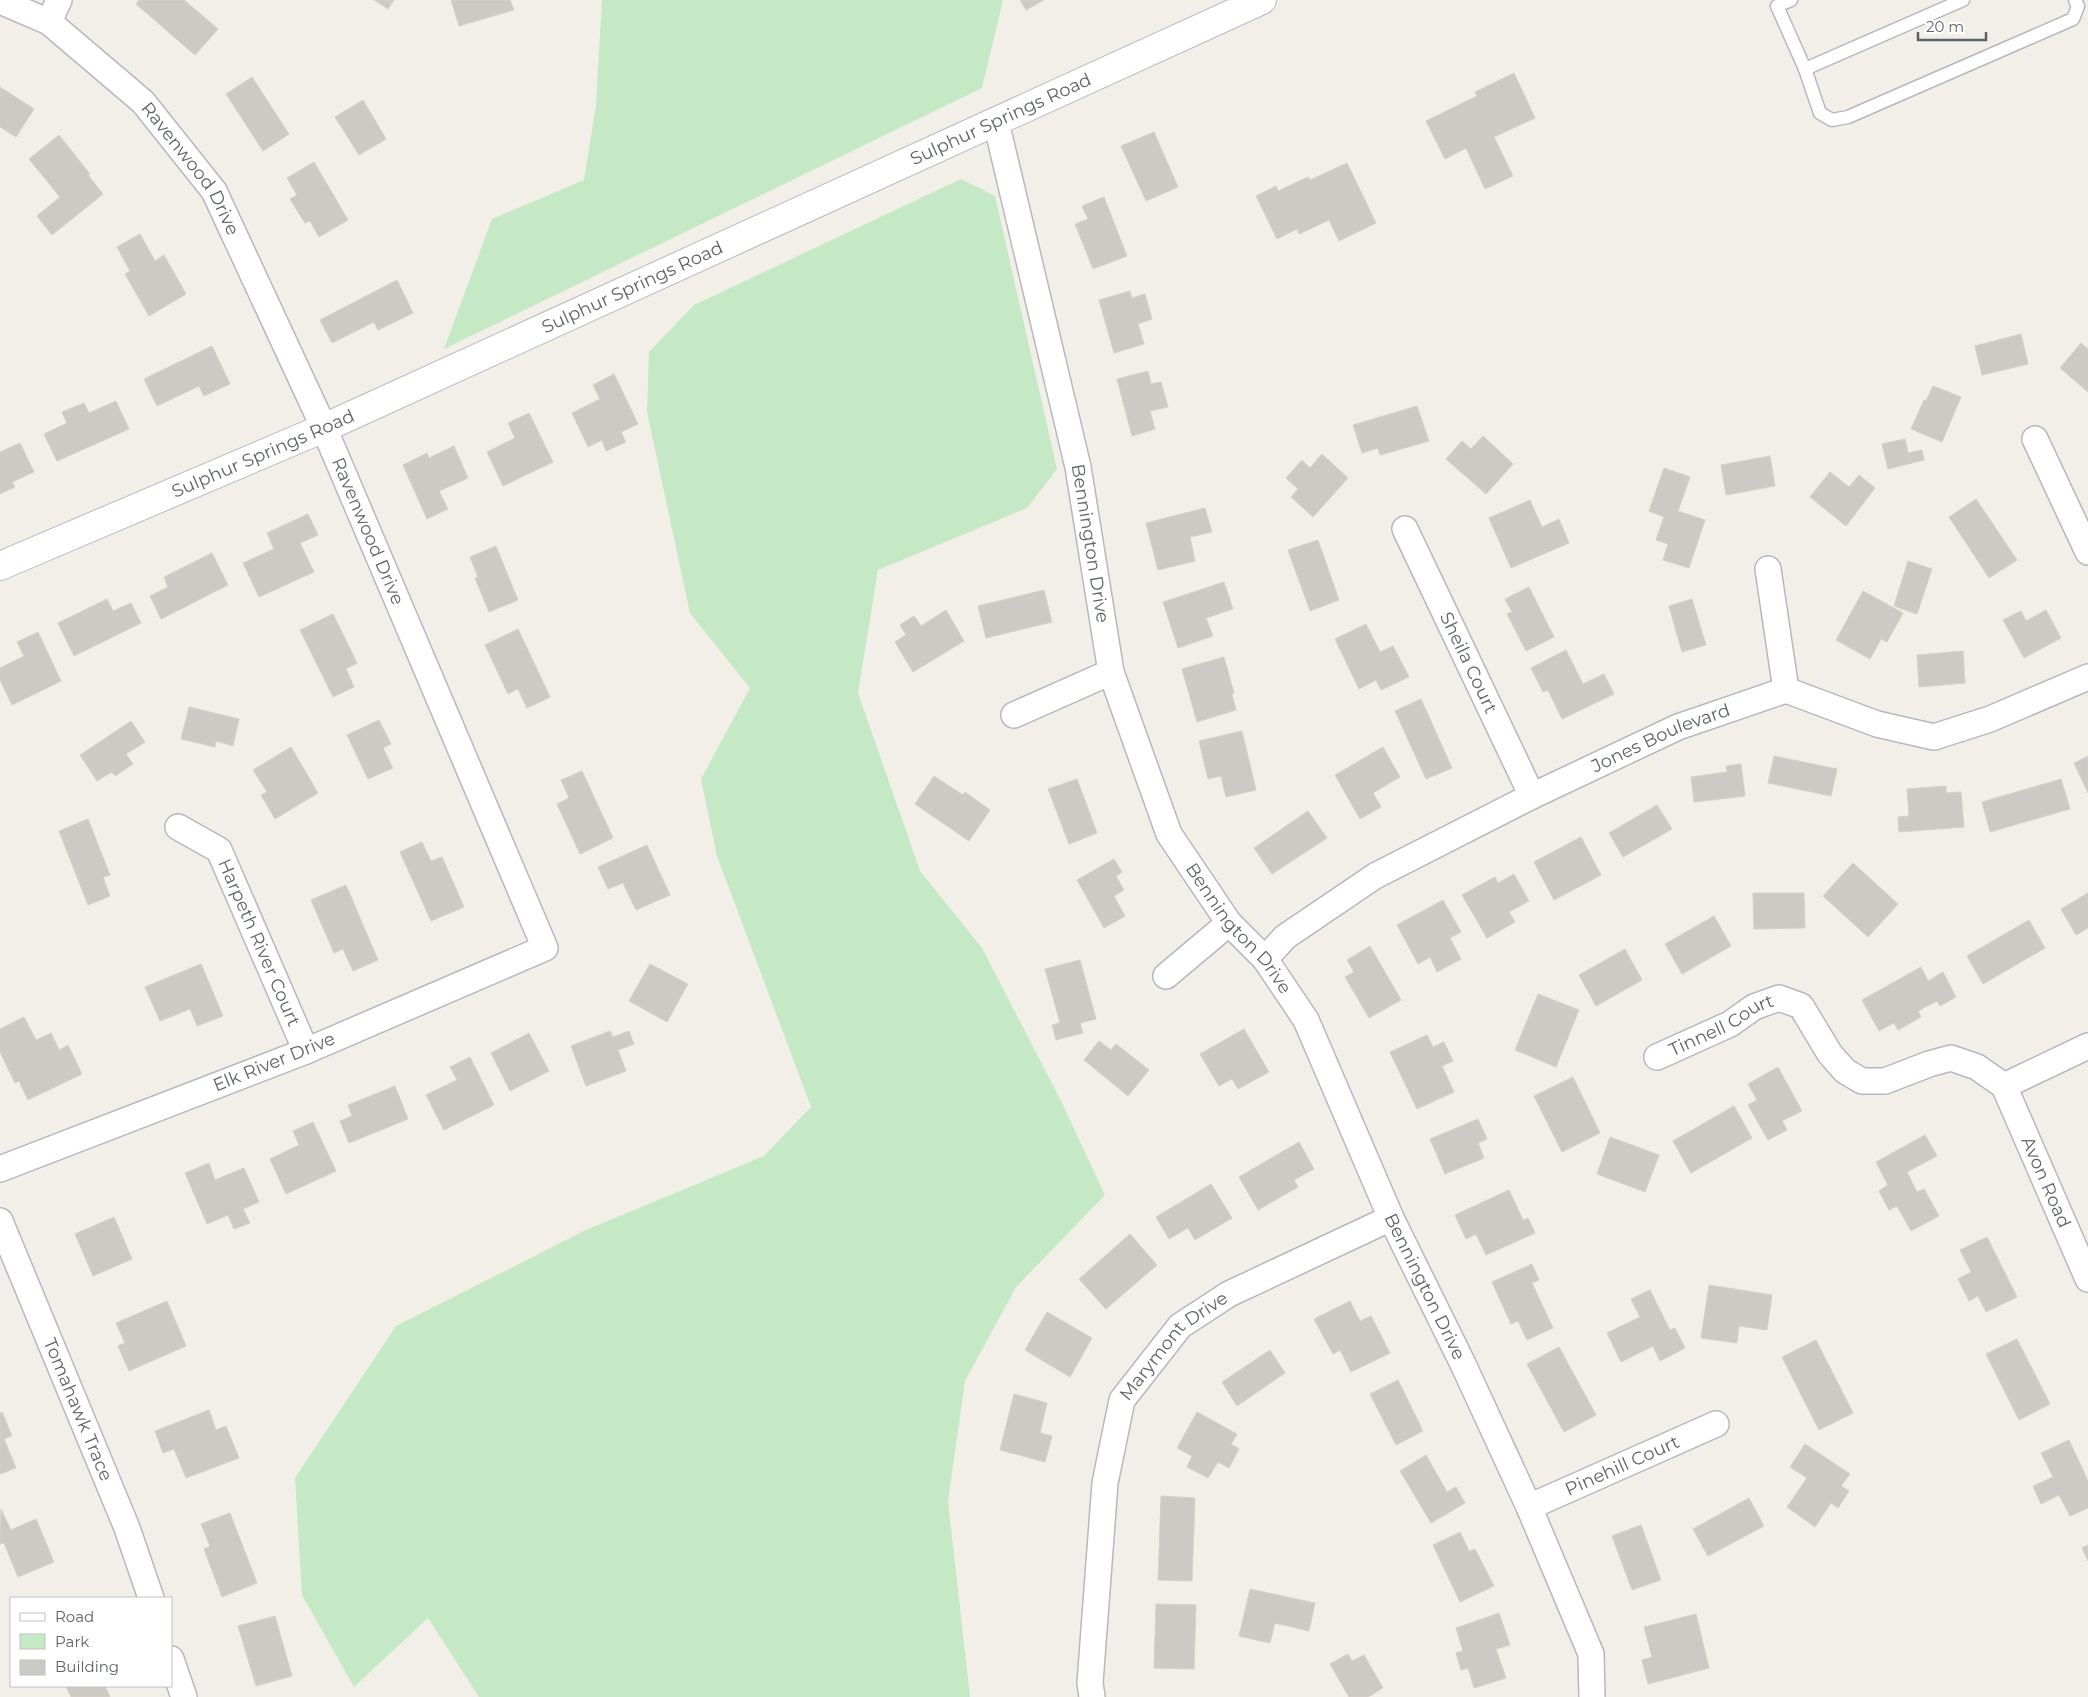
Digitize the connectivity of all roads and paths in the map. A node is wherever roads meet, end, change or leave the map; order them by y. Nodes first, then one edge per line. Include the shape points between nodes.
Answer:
1 (59, 0) edge
2 (1262, 0) edge
3 (1792, 0) edge
4 (1963, 0) edge
5 (2075, 0) edge
6 (0, 1) edge
7 (49, 22) junction
8 (1805, 69) junction
9 (996, 122) junction
10 (324, 428) junction
11 (2035, 438) dead end
12 (1405, 529) dead end
13 (2088, 552) edge
14 (0, 566) edge
15 (1768, 568) dead end
16 (1111, 672) junction
17 (2088, 677) edge
18 (1786, 690) junction
19 (1014, 715) dead end
20 (1532, 796) junction
21 (178, 827) dead end
22 (1229, 923) junction
23 (545, 948) joint
24 (1265, 959) junction
25 (1166, 976) dead end
26 (2088, 1046) edge
27 (306, 1050) junction
28 (1657, 1056) dead end
29 (2004, 1086) junction
30 (0, 1169) edge
31 (1391, 1218) junction
32 (0, 1221) edge
33 (2088, 1279) edge
34 (1716, 1424) dead end
35 (1529, 1507) junction
36 (151, 1597) edge
37 (172, 1662) edge
38 (184, 1697) edge
39 (1092, 1697) edge
40 (1592, 1697) edge

1 - 7 street
2 - 9 street, Sulphur Springs Road
3 - 8 lane via 1777,6
4 - 8 lane
5 - 8 lane via 2078,6 2073,19 1848,117 1832,120 1820,113
6 - 7 street, Ravenwood Drive
7 - 10 street, Ravenwood Drive via 143,102 214,191
9 - 10 street, Sulphur Springs Road
9 - 16 street, Bennington Drive via 1078,467
10 - 14 street, Sulphur Springs Road
10 - 23 street, Ravenwood Drive
11 - 13 street
12 - 20 street, Sheila Court
15 - 18 street
16 - 19 street
16 - 22 street, Bennington Drive via 1169,834
17 - 18 street via 1990,719 1934,737 1877,724
18 - 20 street, Jones Boulevard via 1678,727
20 - 24 street, Jones Boulevard via 1375,876 1284,937
21 - 27 street, Harpeth River Court via 219,850
22 - 24 street, Bennington Drive
22 - 25 street
23 - 27 street, Elk River Drive
24 - 31 street, Bennington Drive via 1306,1020
26 - 29 street
27 - 30 street, Elk River Drive
28 - 29 street, Tinnell Court via 1730,1024 1754,1006 1779,998 1801,1006 1830,1054 1845,1071 1862,1081 1885,1081 1951,1058 1977,1067
29 - 33 street, Avon Road
31 - 35 street, Bennington Drive
31 - 39 street, Marymont Drive via 1229,1294 1180,1326 1122,1400 1105,1483 1090,1683
32 - 36 street, Tomahawk Trace via 128,1528
34 - 35 street, Pinehill Court
35 - 40 street, Bennington Drive via 1591,1654
37 - 38 street

